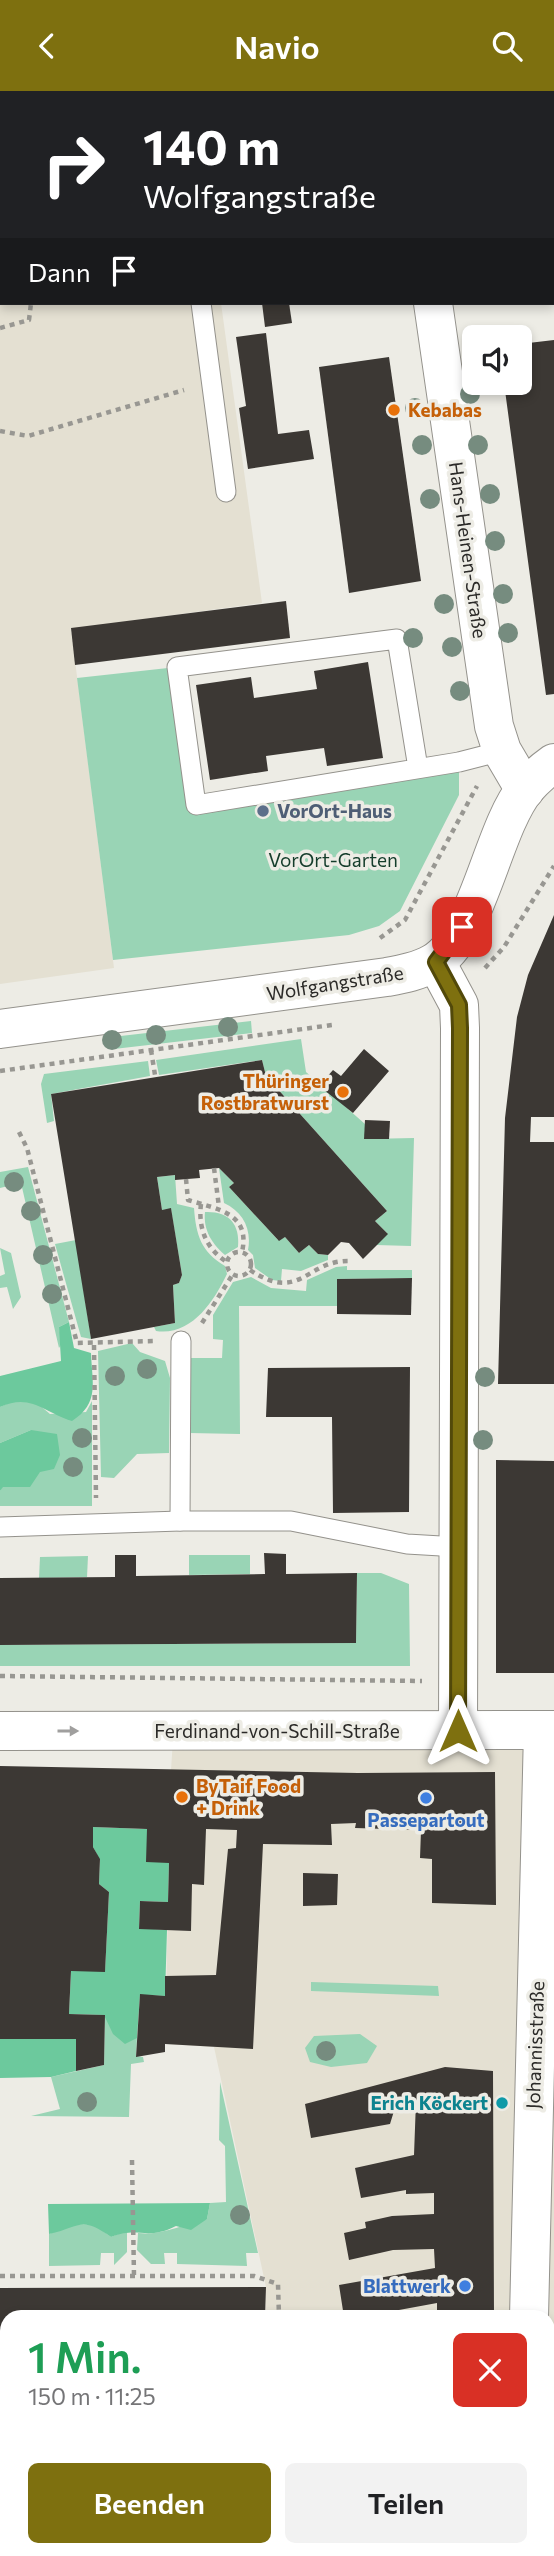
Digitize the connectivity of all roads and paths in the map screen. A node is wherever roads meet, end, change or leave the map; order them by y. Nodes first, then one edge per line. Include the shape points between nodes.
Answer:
1 (31, 305) edge
2 (201, 305) edge
3 (433, 305) edge
4 (0, 328) edge
5 (211, 383) junction
6 (0, 431) edge
7 (226, 492) dead end
8 (502, 751) junction
9 (554, 763) edge
10 (418, 768) junction
11 (525, 790) junction
12 (375, 939) dead end
13 (436, 962) junction
14 (0, 1029) edge
15 (151, 1050) dead end
16 (155, 1075) dead end
17 (19, 1132) dead end
18 (214, 1168) dead end
19 (186, 1179) dead end
20 (201, 1204) junction
21 (219, 1207) junction
22 (242, 1252) junction
23 (351, 1261) dead end
24 (227, 1262) junction
25 (250, 1270) junction
26 (233, 1274) junction
27 (181, 1341) junction
28 (94, 1345) junction
29 (180, 1521) junction
30 (96, 1523) junction
31 (0, 1527) edge
32 (458, 1547) junction
33 (0, 1676) edge
34 (458, 1681) junction
35 (549, 1730) edge
36 (0, 1731) edge
37 (458, 1731) junction
38 (132, 2160) dead end
39 (542, 2216) edge
40 (134, 2276) junction
41 (0, 2277) edge
42 (279, 2310) edge
43 (530, 2310) edge

1 - 4 path via 29,320
2 - 5 lane
3 - 8 street, Hans-Heinen-Straße via 487,682
5 - 6 path via 28,436
5 - 7 lane
8 - 10 lane
8 - 11 street, Hans-Heinen-Straße
8 - 12 path via 468,800 405,920
9 - 11 street
10 - 10 lane via 196,805 177,667 397,639
11 - 13 street via 469,914
13 - 14 street, Wolfgangstraße via 413,972 348,983
13 - 32 street via 459,1005 460,1028
15 - 16 path
17 - 28 path via 77,1343
18 - 21 path
19 - 20 path via 188,1200
20 - 21 path
20 - 24 path via 203,1235
21 - 22 path via 243,1230
22 - 24 path via 233,1253
22 - 25 path via 250,1258
23 - 25 path via 334,1263 285,1284 268,1282
24 - 26 path
25 - 26 path via 240,1276
26 - 27 path via 207,1318
27 - 28 path via 119,1340
27 - 29 lane
28 - 30 path
29 - 30 lane
29 - 32 lane via 290,1521 407,1544
30 - 31 lane
32 - 34 street
33 - 34 path
34 - 37 street
35 - 37 street, Ferdinand-von-Schill-Straße
35 - 39 street, Johannisstraße
36 -> 37 street, Ferdinand-von-Schill-Straße
38 - 40 path
39 - 43 street, Johannisstraße
40 - 41 path
40 - 42 path via 254,2276 278,2284

